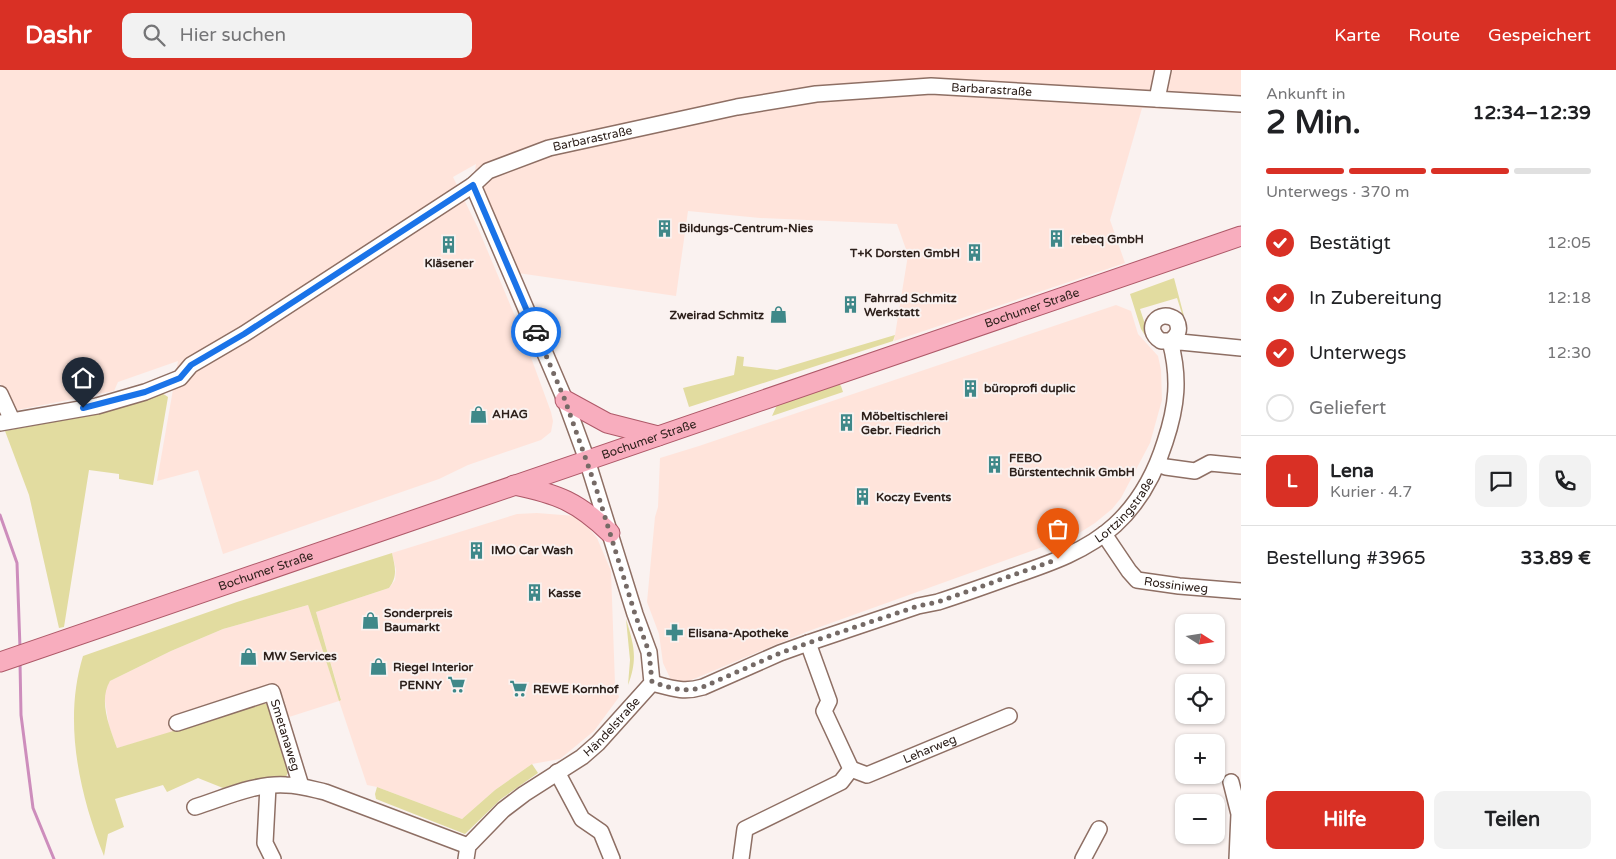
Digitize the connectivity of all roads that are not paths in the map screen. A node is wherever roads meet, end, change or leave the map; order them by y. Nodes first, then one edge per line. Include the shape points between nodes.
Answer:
1 (1163, 70) edge
2 (1157, 99) junction
3 (1241, 104) edge
4 (473, 185) junction
5 (1241, 236) edge
6 (1241, 348) edge
7 (0, 394) edge
8 (565, 400) junction
9 (6, 421) edge
10 (658, 436) junction
11 (587, 460) junction
12 (1158, 464) junction
13 (1241, 466) edge
14 (513, 485) junction
15 (610, 533) junction
16 (1104, 534) junction
17 (1241, 591) edge
18 (808, 643) junction
19 (2, 661) edge
20 (652, 682) junction
21 (1009, 716) dead end
22 (177, 723) dead end
23 (850, 769) junction
24 (557, 772) junction
25 (1231, 782) dead end
26 (268, 786) junction
27 (301, 786) junction
28 (195, 807) dead end
29 (1099, 829) dead end
30 (467, 852) edge
31 (273, 859) edge
32 (612, 859) edge
33 (741, 859) edge
34 (1083, 859) edge
35 (1237, 859) edge

1 - 2 street
2 - 3 street, Barbarastraße
2 - 4 street, Barbarastraße via 931,86 816,94 737,107 549,148 488,172
4 - 8 street
4 - 9 street, Barbarastraße via 191,365 180,378 97,406
5 - 10 main road, Bochumer Straße
6 - 12 street, Lortzingstraße via 1170,341 1176,385 1174,415
7 - 9 street, Barbarastraße
8 - 10 main road via 607,423
8 - 11 street
10 - 11 main road, Bochumer Straße
11 - 14 main road, Bochumer Straße
11 - 15 street
12 - 13 street via 1195,471 1210,463
12 - 16 street, Lortzingstraße via 1130,509
14 - 15 main road via 562,498 593,517
14 - 19 main road, Bochumer Straße
15 - 20 street via 649,652
16 - 17 street, Rossiniweg via 1138,580
16 - 18 street, Lortzingstraße via 1073,553 1028,571
18 - 20 street, Lortzingstraße via 691,690
18 - 23 street via 829,701 824,711
20 - 24 street, Händelstraße via 598,743
21 - 23 street, Leharweg via 867,775
22 - 27 street, Smetanaweg via 272,692
23 - 33 street via 840,782 745,829
24 - 30 street, Händelstraße via 503,810
24 - 32 street via 582,819 602,832
25 - 35 street via 1240,814
26 - 27 street, Smetanaweg
26 - 28 street, Smetanaweg
26 - 31 street via 265,843
27 - 30 street, Smetanaweg via 325,792
29 - 34 street

